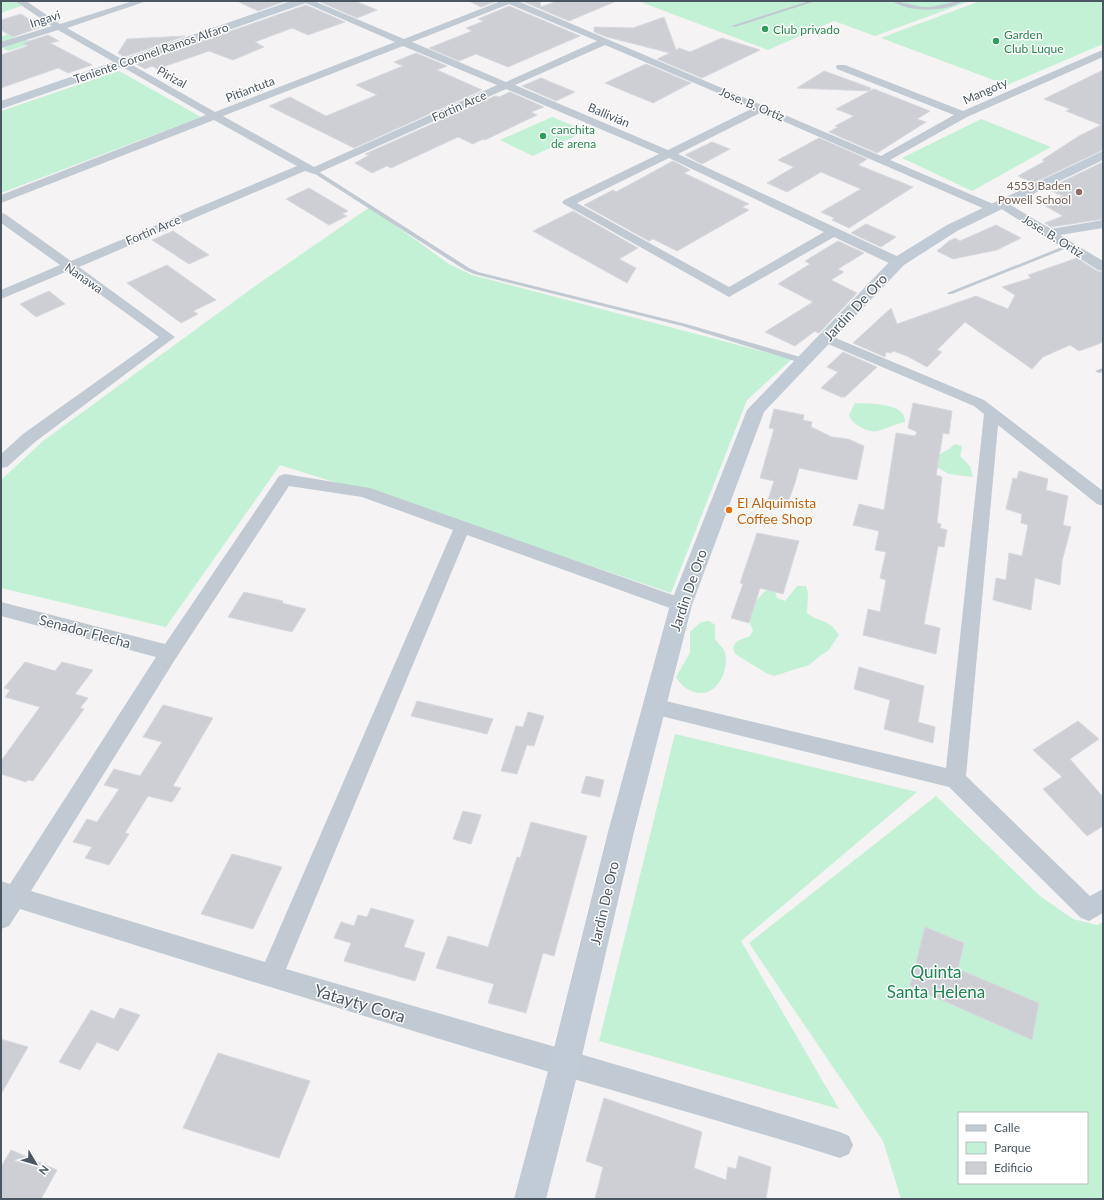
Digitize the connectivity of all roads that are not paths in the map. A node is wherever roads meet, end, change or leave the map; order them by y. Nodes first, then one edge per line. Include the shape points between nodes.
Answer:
1 (20, 1) edge
2 (142, 1) edge
3 (302, 1) edge
4 (306, 1) edge
5 (509, 1) edge
6 (814, 1) edge
7 (894, 1) edge
8 (931, 1) edge
9 (936, 1) edge
10 (961, 1) edge
11 (733, 26) dead end
12 (59, 27) junction
13 (605, 41) junction
14 (403, 43) junction
15 (1, 45) edge
16 (1103, 53) edge
17 (122, 64) junction
18 (842, 67) dead end
19 (505, 85) junction
20 (1, 105) edge
21 (762, 108) junction
22 (963, 115) junction
23 (216, 116) junction
24 (669, 154) junction
25 (1103, 155) edge
26 (881, 160) junction
27 (309, 169) junction
28 (1, 199) edge
29 (999, 207) junction
30 (1, 217) edge
31 (1103, 224) edge
32 (833, 232) junction
33 (1049, 233) junction
34 (1069, 246) junction
35 (898, 262) junction
36 (68, 266) junction
37 (1103, 267) edge
38 (950, 293) dead end
39 (1, 295) edge
40 (826, 338) junction
41 (804, 361) junction
42 (992, 412) junction
43 (1, 464) edge
44 (1103, 500) edge
45 (462, 528) junction
46 (680, 605) junction
47 (1, 609) edge
48 (169, 653) junction
49 (653, 706) junction
50 (955, 779) junction
51 (8, 893) edge
52 (1096, 905) edge
53 (1, 918) edge
54 (271, 976) junction
55 (565, 1064) junction
56 (840, 1145) dead end
57 (530, 1199) edge

1 - 12 street, Pirizal
2 - 12 street, Ingavi
3 - 17 street, Teniente Coronel Ramos Alfaro
4 - 14 street, Ballivián
5 - 13 street, Jose. B. Ortiz
5 - 14 street, Pitiantuta
6 - 11 lane
7 - 10 lane via 921,8 946,7
8 - 9 lane
12 - 15 street, Ingavi
12 - 17 street, Pirizal
13 - 19 street, Fortin Arce
13 - 21 street, Jose. B. Ortiz
14 - 19 street, Ballivián
14 - 23 street, Pitiantuta
16 - 22 street, Mangoty
17 - 20 street, Teniente Coronel Ramos Alfaro
17 - 23 street, Pirizal
18 - 22 street
19 - 24 street, Ballivián
19 - 27 street, Fortin Arce
21 - 24 street
21 - 26 street, Jose. B. Ortiz
22 - 26 street, Mangoty
23 - 27 street, Pirizal
23 - 28 street, Pitiantuta
24 - 32 street, Ballivián
24 - 32 street via 568,203 729,294
25 - 29 street, Jardin De Oro
26 - 29 street, Jose. B. Ortiz
27 - 36 street, Fortin Arce
27 - 41 lane via 462,266 476,272 684,325
29 - 33 street, Jose. B. Ortiz
29 - 35 street, Jardin De Oro via 952,228
30 - 36 street, Nanawa
31 - 33 street
32 - 35 street, Ballivián
33 - 34 street, Jose. B. Ortiz
34 - 37 street, Jose. B. Ortiz
34 - 38 lane
35 - 40 street, Jardin De Oro
36 - 39 street, Fortin Arce
36 - 43 street, Nanawa via 168,337 29,438
40 - 41 street, Jardin De Oro
40 - 42 street via 979,403
41 - 46 street, Jardin De Oro via 756,410
42 - 44 street
42 - 50 street
45 - 46 street
45 - 48 street via 364,492 285,480
45 - 54 street
46 - 49 street, Jardin De Oro
47 - 48 street, Senador Flecha
48 - 51 street
49 - 50 street
49 - 55 street, Jardin De Oro
50 - 52 street
51 - 53 street
51 - 54 street, Yatayty Cora
54 - 55 street, Yatayty Cora
55 - 56 street, Yatayty Cora
55 - 57 street, Jardin De Oro

